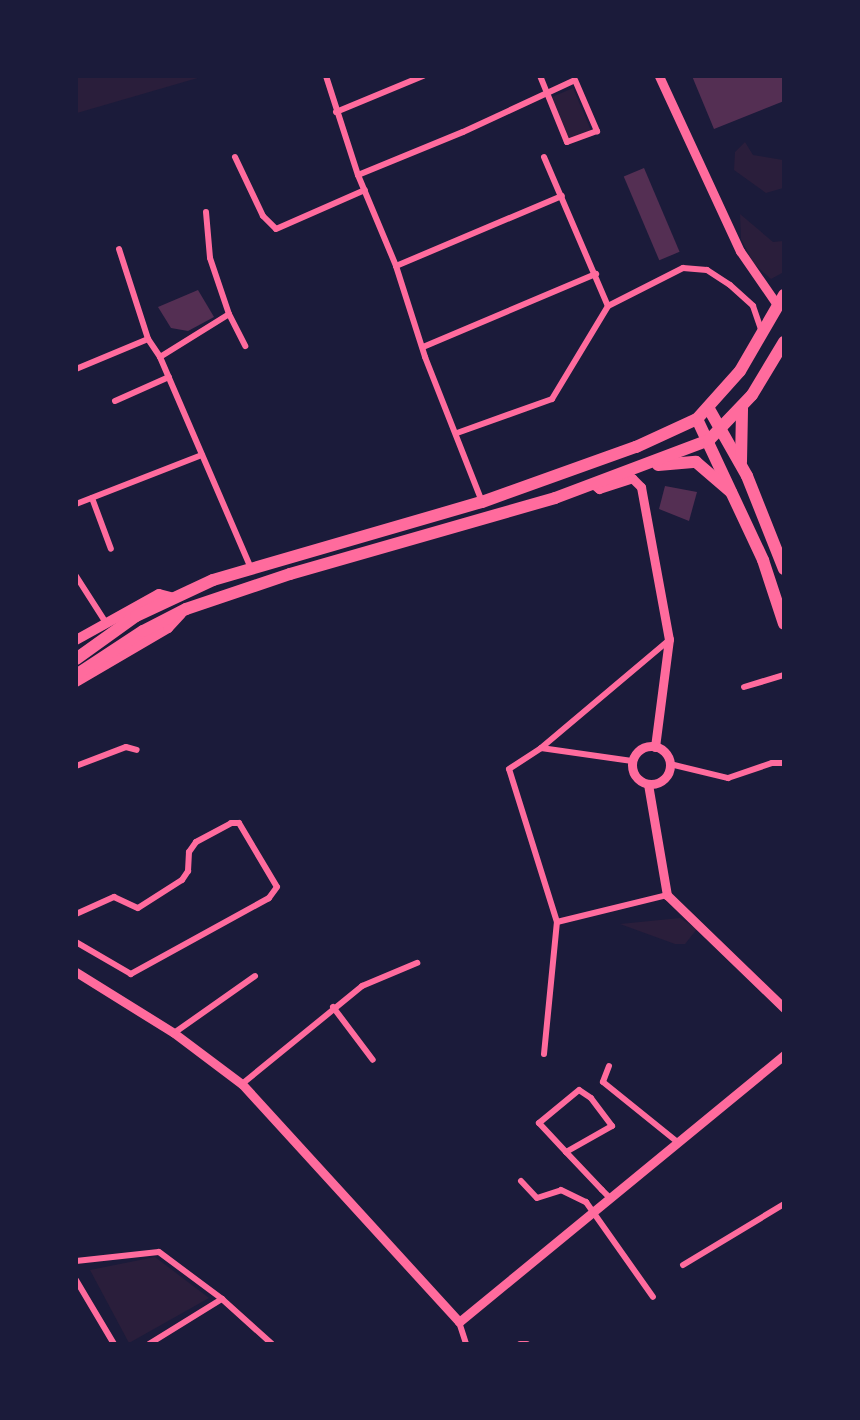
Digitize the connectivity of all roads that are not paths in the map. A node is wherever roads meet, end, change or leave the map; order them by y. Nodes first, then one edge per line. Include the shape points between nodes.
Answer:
1 (326, 76) edge
2 (423, 76) edge
3 (540, 76) edge
4 (659, 76) edge
5 (575, 78) edge
6 (547, 93) junction
7 (336, 112) junction
8 (235, 157) dead end
9 (544, 157) dead end
10 (358, 175) junction
11 (365, 190) junction
12 (562, 196) junction
13 (206, 212) dead end
14 (119, 249) dead end
15 (396, 266) junction
16 (596, 274) junction
17 (781, 300) edge
18 (609, 306) junction
19 (229, 314) junction
20 (763, 334) junction
21 (148, 339) junction
22 (783, 342) edge
23 (245, 345) dead end
24 (423, 347) junction
25 (160, 357) junction
26 (76, 369) edge
27 (169, 377) junction
28 (115, 400) dead end
29 (742, 407) junction
30 (709, 409) junction
31 (697, 419) junction
32 (722, 430) junction
33 (457, 433) junction
34 (709, 440) junction
35 (202, 455) junction
36 (641, 467) junction
37 (742, 468) junction
38 (593, 484) junction
39 (734, 494) junction
40 (92, 498) junction
41 (482, 502) junction
42 (76, 504) edge
43 (111, 549) dead end
44 (251, 568) junction
45 (783, 569) edge
46 (76, 576) edge
47 (174, 598) junction
48 (186, 609) junction
49 (106, 623) junction
50 (783, 624) edge
51 (669, 639) junction
52 (76, 640) edge
53 (76, 659) edge
54 (76, 675) edge
55 (783, 675) edge
56 (76, 682) edge
57 (744, 687) dead end
58 (655, 747) junction
59 (541, 748) junction
60 (137, 750) dead end
61 (632, 761) junction
62 (783, 763) edge
63 (670, 765) junction
64 (76, 766) edge
65 (648, 784) junction
66 (667, 895) junction
67 (76, 914) edge
68 (557, 922) junction
69 (76, 942) edge
70 (417, 963) dead end
71 (76, 972) edge
72 (255, 976) dead end
73 (333, 1007) junction
74 (783, 1008) edge
75 (174, 1033) junction
76 (544, 1054) dead end
77 (783, 1055) edge
78 (373, 1060) dead end
79 (609, 1066) dead end
80 (242, 1084) junction
81 (676, 1141) junction
82 (566, 1152) junction
83 (521, 1181) dead end
84 (609, 1197) junction
85 (783, 1204) edge
86 (592, 1211) junction
87 (76, 1261) edge
88 (682, 1265) dead end
89 (76, 1280) edge
90 (654, 1297) dead end
91 (222, 1299) junction
92 (459, 1322) junction
93 (114, 1344) edge
94 (149, 1344) edge
95 (272, 1344) edge
96 (466, 1344) edge
97 (520, 1344) edge
98 (527, 1344) edge

1 - 7 street
2 - 7 street
3 - 6 street
4 - 17 street via 740,251
5 - 6 street
5 - 6 street via 597,131 567,142
6 - 10 street
7 - 10 street
8 - 11 street via 263,216 276,229
9 - 12 street
10 - 11 street
11 - 15 street
12 - 15 street
12 - 16 street
13 - 19 street via 210,258
14 - 21 street
15 - 24 street
16 - 18 street
16 - 24 street
17 - 20 main road
18 - 20 street via 683,268 707,270 753,306
18 - 33 street via 552,399
19 - 23 street
19 - 25 street
20 - 30 main road
21 - 25 street
21 - 26 street
22 - 29 main road
24 - 33 street
25 - 27 street
27 - 28 street
27 - 35 street
29 - 32 main road
29 - 37 main road
30 - 31 main road
30 - 32 main road
31 - 34 main road
31 - 41 main road via 636,447
32 - 34 main road
32 - 37 main road
33 - 41 street
34 - 36 main road
34 - 39 main road
35 - 40 street
35 - 44 street
36 - 38 main road
36 - 39 main road via 696,462
37 - 45 main road
38 - 48 main road
38 - 51 street via 599,489 628,478 640,483
39 - 50 main road via 763,560
40 - 42 street
40 - 43 street
41 - 44 main road
44 - 47 main road
46 - 49 street
47 - 49 main road via 159,594
47 - 53 main road via 136,616
48 - 54 main road via 142,631
48 - 56 main road via 168,628
49 - 52 main road
51 - 58 street
51 - 59 street
55 - 57 street
58 - 61 street via 639,750
58 - 63 street via 666,754
59 - 61 street
59 - 68 street via 509,769
60 - 64 street via 126,747
61 - 65 street via 634,774
62 - 63 street via 728,778
63 - 65 street via 662,780
65 - 66 street
66 - 68 street
66 - 74 street
67 - 69 street via 114,897 138,908 182,880 189,852 196,842 231,823 239,823 278,887 269,898 131,974
68 - 76 street
70 - 73 street via 362,986
71 - 75 street
72 - 75 street
73 - 78 street
73 - 80 street
75 - 80 street
77 - 81 street
79 - 81 street via 603,1082
80 - 92 street
81 - 84 street
82 - 82 street via 539,1123 579,1090 591,1098 612,1126
82 - 84 street
83 - 86 street via 537,1198 561,1190 586,1202
84 - 86 street
85 - 88 street
86 - 90 street
86 - 92 street
87 - 91 street via 159,1252
89 - 93 street
91 - 94 street
91 - 95 street
92 - 96 street
97 - 98 street

